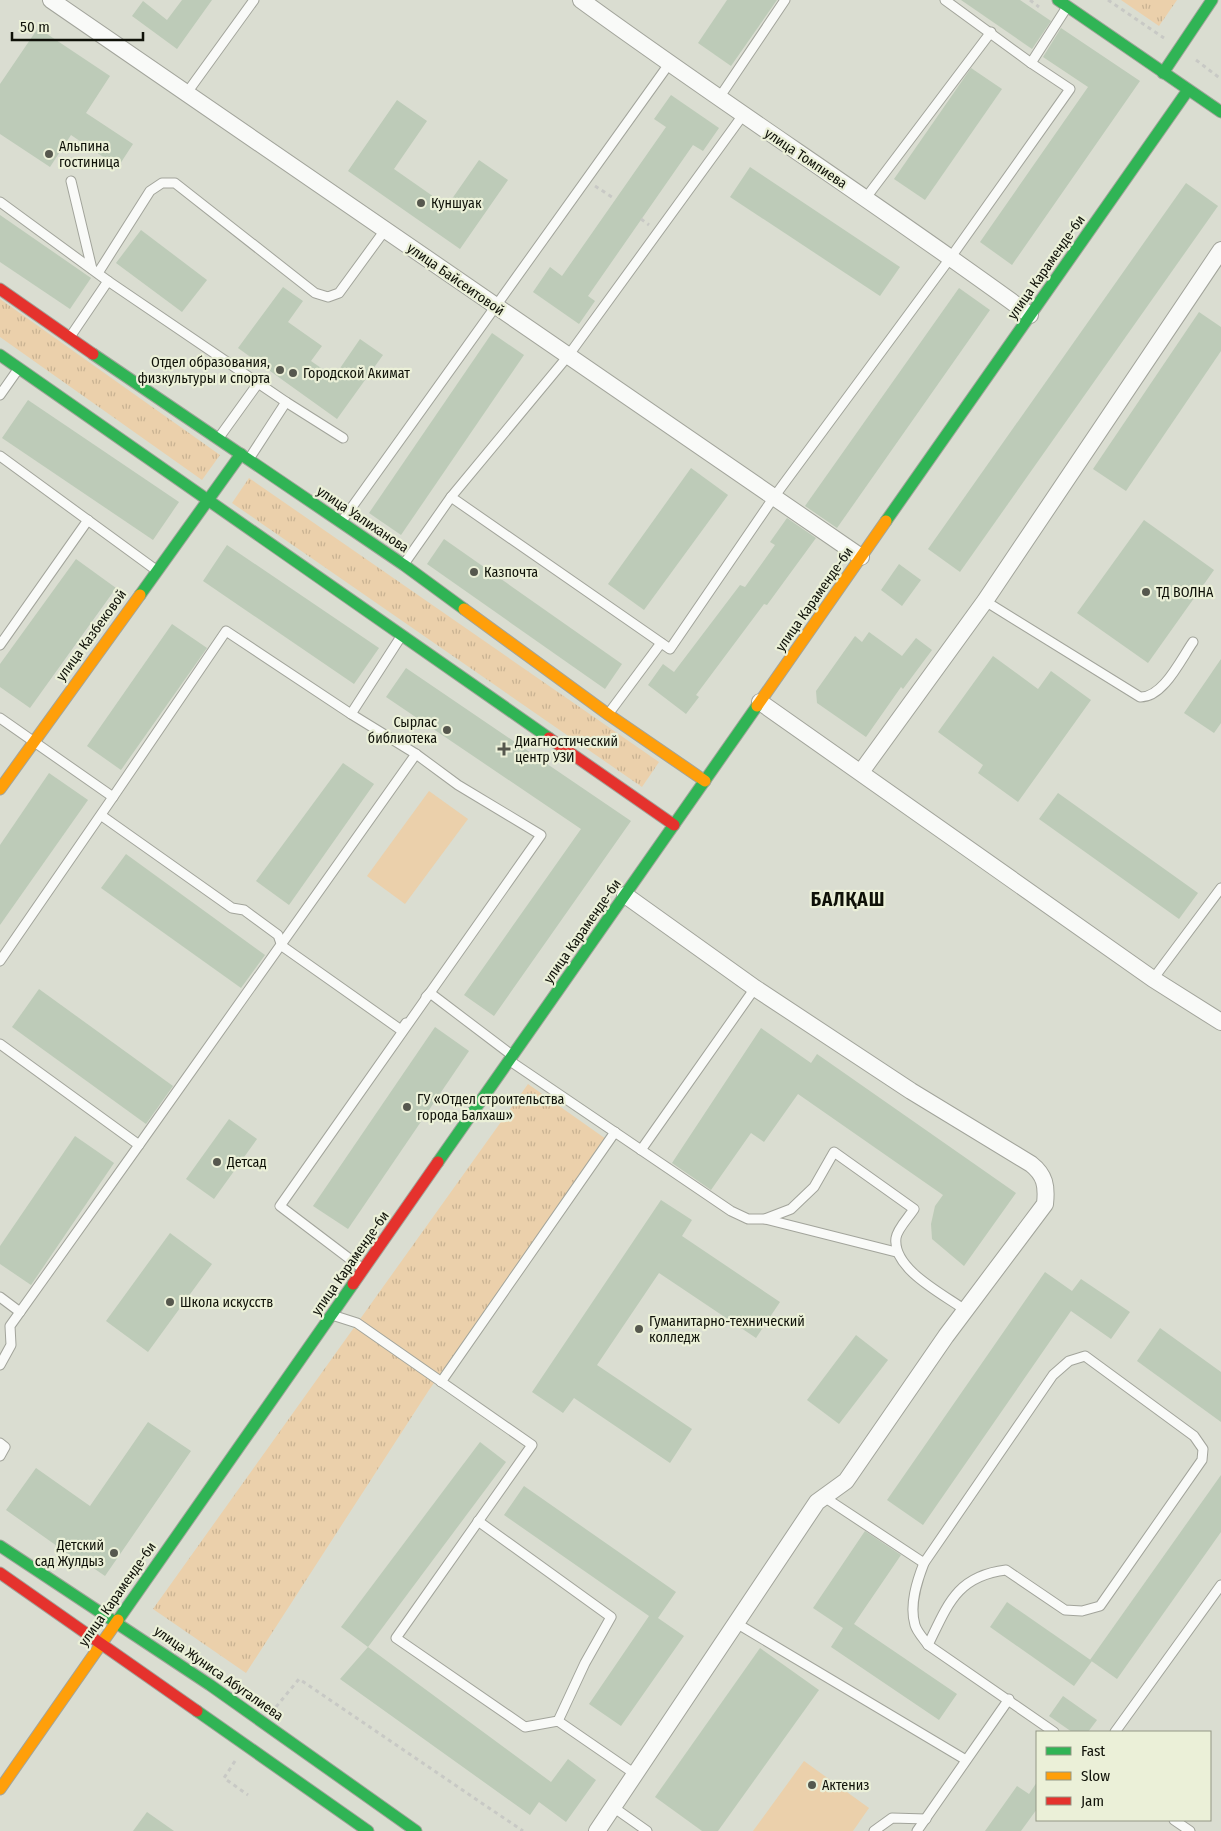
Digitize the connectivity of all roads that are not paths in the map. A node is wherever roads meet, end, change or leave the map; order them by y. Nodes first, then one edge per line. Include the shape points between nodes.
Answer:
1 (51, 0) edge
2 (254, 0) edge
3 (581, 0) edge
4 (784, 0) edge
5 (945, 0) edge
6 (1212, 0) edge
7 (1063, 3) edge
8 (991, 32) junction
9 (1031, 63) junction
10 (668, 64) junction
11 (1163, 73) junction
12 (1188, 90) junction
13 (186, 94) junction
14 (719, 98) junction
15 (1221, 112) edge
16 (743, 115) junction
17 (71, 181) dead end
18 (865, 199) junction
19 (0, 202) edge
20 (385, 230) junction
21 (1221, 250) edge
22 (951, 257) junction
23 (95, 271) junction
24 (108, 281) junction
25 (0, 290) edge
26 (495, 307) junction
27 (1030, 315) junction
28 (69, 338) junction
29 (0, 355) edge
30 (568, 356) junction
31 (19, 368) junction
32 (260, 382) junction
33 (0, 395) edge
34 (286, 402) junction
35 (343, 438) dead end
36 (218, 439) junction
37 (0, 456) edge
38 (245, 456) junction
39 (451, 497) junction
40 (774, 497) junction
41 (207, 498) junction
42 (88, 520) junction
43 (341, 522) junction
44 (861, 557) junction
45 (404, 565) junction
46 (156, 570) junction
47 (985, 601) junction
48 (402, 635) junction
49 (1193, 642) dead end
50 (661, 643) junction
51 (0, 644) edge
52 (760, 702) junction
53 (351, 714) junction
54 (609, 714) junction
55 (0, 718) edge
56 (34, 741) junction
57 (416, 754) junction
58 (861, 772) junction
59 (705, 781) junction
60 (0, 789) edge
61 (113, 797) junction
62 (102, 816) junction
63 (674, 825) junction
64 (1221, 888) edge
65 (625, 895) junction
66 (282, 946) junction
67 (0, 961) edge
68 (1152, 978) junction
69 (755, 988) junction
70 (430, 993) junction
71 (1221, 1022) edge
72 (0, 1044) edge
73 (511, 1058) junction
74 (615, 1132) junction
75 (138, 1145) junction
76 (640, 1150) junction
77 (765, 1219) junction
78 (896, 1252) junction
79 (364, 1269) junction
80 (0, 1297) edge
81 (965, 1310) junction
82 (20, 1312) junction
83 (332, 1315) junction
84 (0, 1365) edge
85 (441, 1382) junction
86 (0, 1443) edge
87 (0, 1456) edge
88 (824, 1497) junction
89 (478, 1521) junction
90 (0, 1546) edge
91 (924, 1563) junction
92 (0, 1573) edge
93 (1221, 1585) edge
94 (117, 1620) junction
95 (736, 1623) junction
96 (101, 1643) junction
97 (928, 1645) junction
98 (1009, 1699) junction
99 (558, 1721) junction
100 (1053, 1731) edge
101 (1116, 1731) edge
102 (966, 1760) junction
103 (635, 1774) junction
104 (0, 1789) edge
105 (613, 1807) junction
106 (926, 1819) junction
107 (1176, 1825) edge
108 (368, 1831) edge
109 (416, 1831) edge
110 (597, 1831) edge
111 (647, 1831) edge
112 (874, 1831) edge
113 (917, 1831) edge
114 (1190, 1831) edge

1 - 13 street, улица Байсеитовой
2 - 13 lane
3 - 10 street, улица Томпиева
4 - 14 lane
5 - 8 lane
6 - 11 main road
7 - 9 lane
7 - 11 main road
8 - 9 lane
8 - 18 lane
9 - 22 lane via 1070,89
10 - 14 street, улица Томпиева
10 - 26 lane
11 - 12 main road
12 - 15 main road
12 - 27 main road, улица Караменде-би
13 - 20 street, улица Байсеитовой
14 - 16 street, улица Томпиева
16 - 18 street, улица Томпиева
16 - 30 lane
17 - 23 lane
18 - 22 street, улица Томпиева
19 - 23 lane
20 - 23 lane via 338,293 328,297 316,293 175,182 162,183 150,191
20 - 26 street, улица Байсеитовой
21 - 47 street
22 - 27 street, улица Томпиева
22 - 40 lane
23 - 24 lane
24 - 28 lane
24 - 32 lane
25 - 28 main road, улица Уалиханова
26 - 30 street, улица Байсеитовой
26 - 43 lane
27 - 44 main road, улица Караменде-би
28 - 36 main road, улица Уалиханова
29 - 31 main road
30 - 39 lane
30 - 40 street, улица Байсеитовой
31 - 33 lane
31 - 41 main road
32 - 34 lane
32 - 36 lane
34 - 35 lane
34 - 38 lane
36 - 38 main road, улица Уалиханова
37 - 42 lane
38 - 41 main road, улица Казбековой
38 - 43 main road, улица Уалиханова
39 - 45 lane
39 - 50 lane
40 - 44 street, улица Байсеитовой
40 - 50 lane via 670,649
41 - 46 main road, улица Казбековой
41 - 48 main road
42 - 46 lane
42 - 51 lane
43 - 45 main road, улица Уалиханова
44 - 52 main road, улица Караменде-би
45 - 54 main road, улица Уалиханова
46 - 56 main road, улица Казбековой
47 - 49 lane via 1140,697 1152,696 1161,688
47 - 58 street
48 - 53 lane
48 - 63 main road
50 - 54 lane
52 - 58 street
52 - 59 main road, улица Караменде-би
53 - 57 lane
53 - 61 lane via 226,631
54 - 59 main road, улица Уалиханова
55 - 56 lane
56 - 60 main road, улица Казбековой
56 - 61 lane
57 - 66 lane
57 - 70 lane via 541,835
58 - 68 street
59 - 63 main road, улица Караменде-би
61 - 62 lane
62 - 66 lane via 232,908 244,910 278,935
62 - 67 lane
63 - 65 main road, улица Караменде-би
64 - 68 lane
65 - 69 street
65 - 73 main road, улица Караменде-би
66 - 70 lane via 401,1030
66 - 75 lane
68 - 71 street
69 - 76 lane
69 - 81 street via 1041,1172 1046,1187 1045,1204
70 - 73 lane
70 - 79 lane via 280,1206
72 - 75 lane
73 - 74 lane
73 - 79 main road, улица Караменде-би
74 - 76 lane
74 - 85 lane
75 - 82 lane
76 - 77 lane via 731,1211 748,1219
77 - 78 lane
77 - 78 lane via 791,1209 814,1187 834,1152 914,1209 896,1236
78 - 81 lane via 904,1267
79 - 83 main road, улица Караменде-би
80 - 82 lane
81 - 88 street via 846,1481
82 - 84 lane via 10,1326 11,1345
83 - 85 lane via 357,1322
83 - 94 main road, улица Караменде-би
85 - 89 lane via 532,1445
86 - 87 lane via 5,1447
88 - 91 lane
88 - 95 street via 817,1502
89 - 99 lane via 611,1618 585,1662
89 - 99 lane via 396,1638 525,1727
90 - 94 main road, улица Жуниса Абугалиева
91 - 97 lane via 918,1578 914,1608 915,1626
91 - 97 lane via 1053,1375 1069,1361 1085,1356 1194,1436 1203,1449 1202,1460 1100,1606 1082,1611 1065,1610 1006,1570 987,1572 966,1582 945,1611
92 - 96 main road
93 - 101 lane
94 - 96 main road, улица Караменде-би
94 - 109 main road, улица Жуниса Абугалиева
95 - 102 lane
95 - 103 street
96 - 104 main road, улица Караменде-би
96 - 108 main road
97 - 98 lane
98 - 100 lane
98 - 102 lane
99 - 103 lane
102 - 106 lane
103 - 105 street
105 - 110 street
105 - 111 lane
106 - 112 lane via 892,1818
106 - 113 lane
107 - 114 lane

